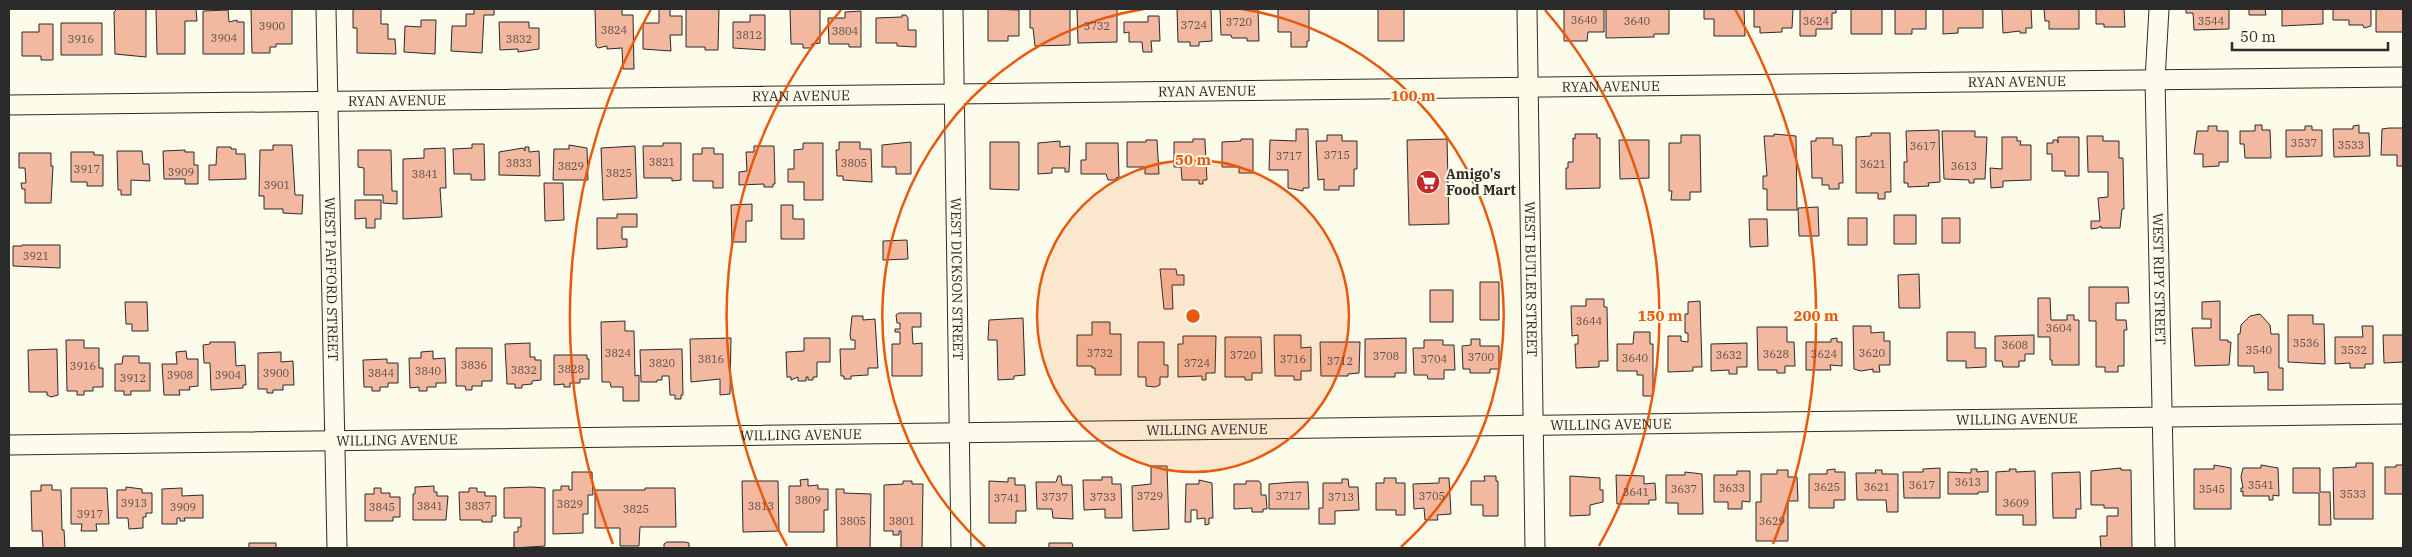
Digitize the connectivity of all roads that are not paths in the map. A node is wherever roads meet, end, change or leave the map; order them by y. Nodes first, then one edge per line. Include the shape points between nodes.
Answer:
1 (326, 9) edge
2 (953, 9) edge
3 (1527, 9) edge
4 (2159, 9) edge
5 (2403, 77) edge
6 (2155, 80) junction
7 (1527, 87) junction
8 (954, 94) junction
9 (328, 101) junction
10 (9, 105) edge
11 (2403, 414) edge
12 (2161, 418) junction
13 (1533, 426) junction
14 (959, 433) junction
15 (334, 441) junction
16 (9, 445) edge
17 (337, 548) edge
18 (961, 548) edge
19 (1535, 548) edge
20 (2165, 548) edge

1 - 9 street, WEST PAFFORD STREET
2 - 8 street, WEST DICKSON STREET
3 - 7 street, WEST BUTLER STREET
4 - 6 street, WEST RIPY STREET
5 - 6 street, RYAN AVENUE
6 - 7 street, RYAN AVENUE
6 - 12 street, WEST RIPY STREET
7 - 8 street, RYAN AVENUE
7 - 13 street, WEST BUTLER STREET
8 - 9 street, RYAN AVENUE
8 - 14 street, WEST DICKSON STREET
9 - 10 street, RYAN AVENUE
9 - 15 street, WEST PAFFORD STREET
11 - 12 street, WILLING AVENUE
12 - 13 street, WILLING AVENUE
12 - 20 street, WEST RIPY STREET
13 - 14 street, WILLING AVENUE
13 - 19 street, WEST BUTLER STREET
14 - 15 street, WILLING AVENUE
14 - 18 street, WEST DICKSON STREET
15 - 16 street, WILLING AVENUE
15 - 17 street, WEST PAFFORD STREET

